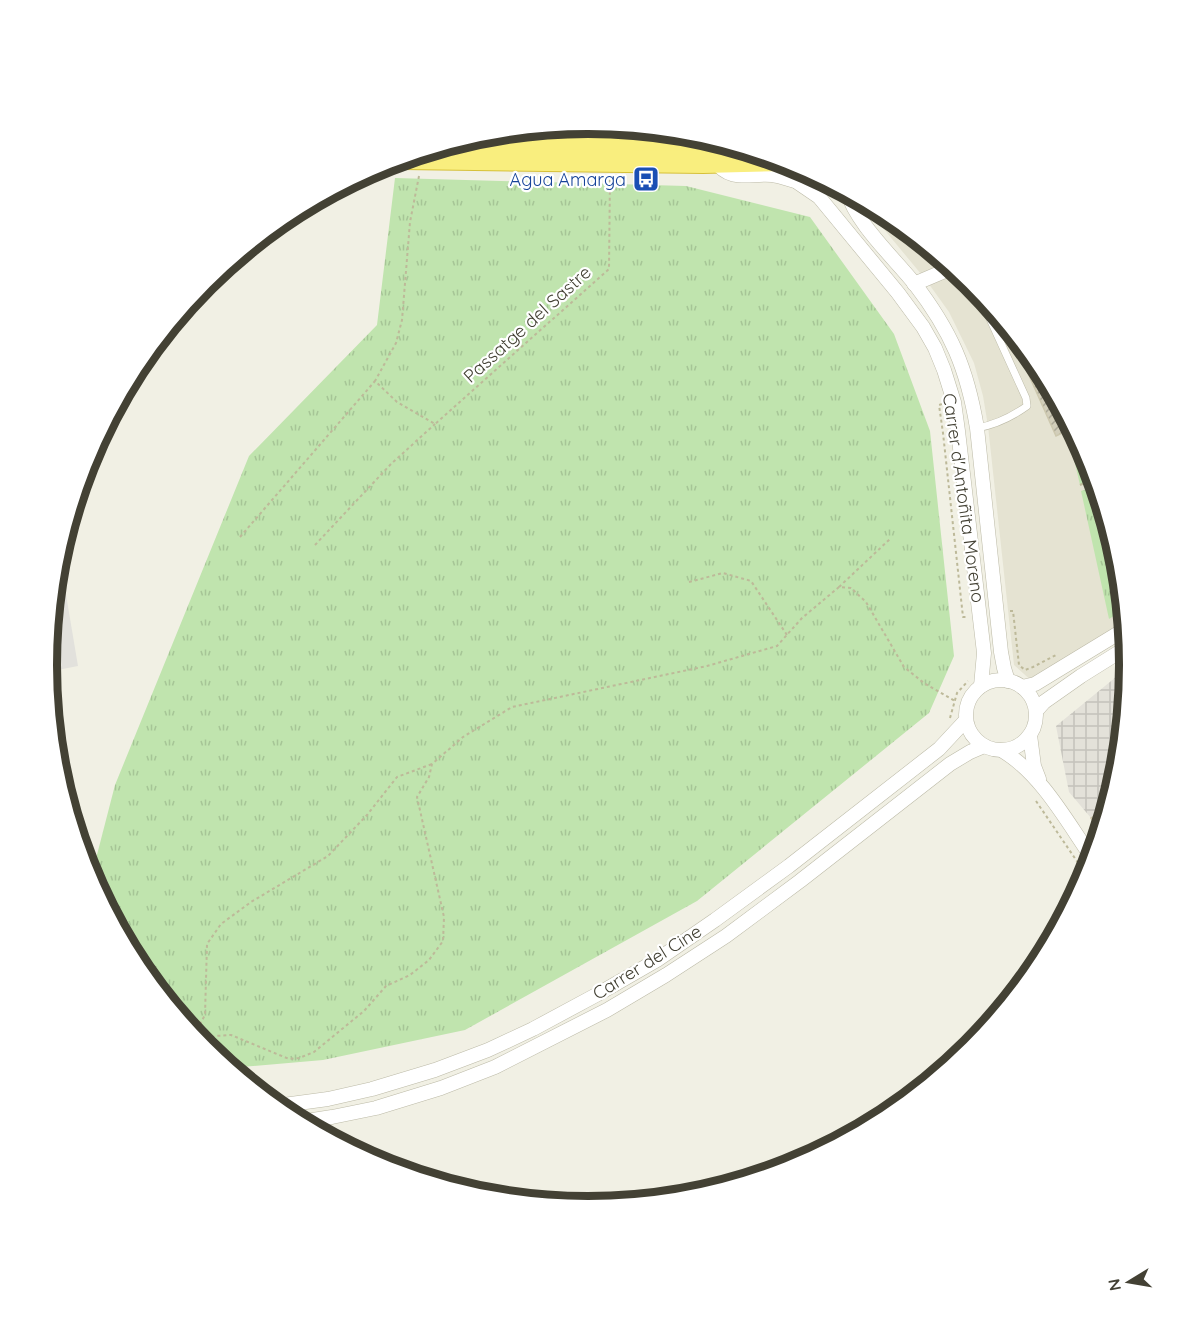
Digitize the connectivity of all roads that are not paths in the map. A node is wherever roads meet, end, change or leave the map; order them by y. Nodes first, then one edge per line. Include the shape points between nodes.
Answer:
1 (493, 143) edge
2 (708, 148) edge
3 (713, 149) edge
4 (721, 151) edge
5 (430, 158) edge
6 (797, 182) junction
7 (812, 183) edge
8 (850, 203) edge
9 (945, 271) edge
10 (914, 284) junction
11 (988, 316) edge
12 (977, 428) junction
13 (1119, 633) edge
14 (1120, 652) edge
15 (1008, 681) junction
16 (975, 683) junction
17 (1022, 687) junction
18 (1036, 711) junction
19 (966, 720) junction
20 (1030, 735) junction
21 (984, 746) junction
22 (1003, 751) junction
23 (1041, 783) junction
24 (1087, 850) edge
25 (289, 1104) edge
26 (314, 1120) edge

1 - 2 highway
3 - 5 highway via 611,161
4 - 6 street via 728,173 747,177 774,175
6 - 7 street
6 - 16 street, Carrer d'Antoñita Moreno via 819,197 898,293 923,327 944,370 957,422 972,619 984,654
8 - 10 street, Carrer d'Antoñita Moreno
9 - 10 street
10 - 12 street, Carrer d'Antoñita Moreno via 959,357
11 - 12 lane via 1027,406
12 - 15 street, Carrer d'Antoñita Moreno via 1001,652
13 - 17 street via 1035,684
14 - 18 street
15 - 16 street
15 - 17 street
16 - 19 street
17 - 18 street
18 - 20 street
19 - 21 street via 975,739
19 - 25 street, Carrer del Cine via 939,749 789,866 657,960 598,994 488,1050 435,1070 372,1089
20 - 22 street via 1023,743
20 - 23 street via 1034,766
21 - 22 street
21 - 26 street, Carrer del Cine via 950,764 726,936 608,1010 495,1067 441,1088 376,1108
22 - 23 street
23 - 24 street

